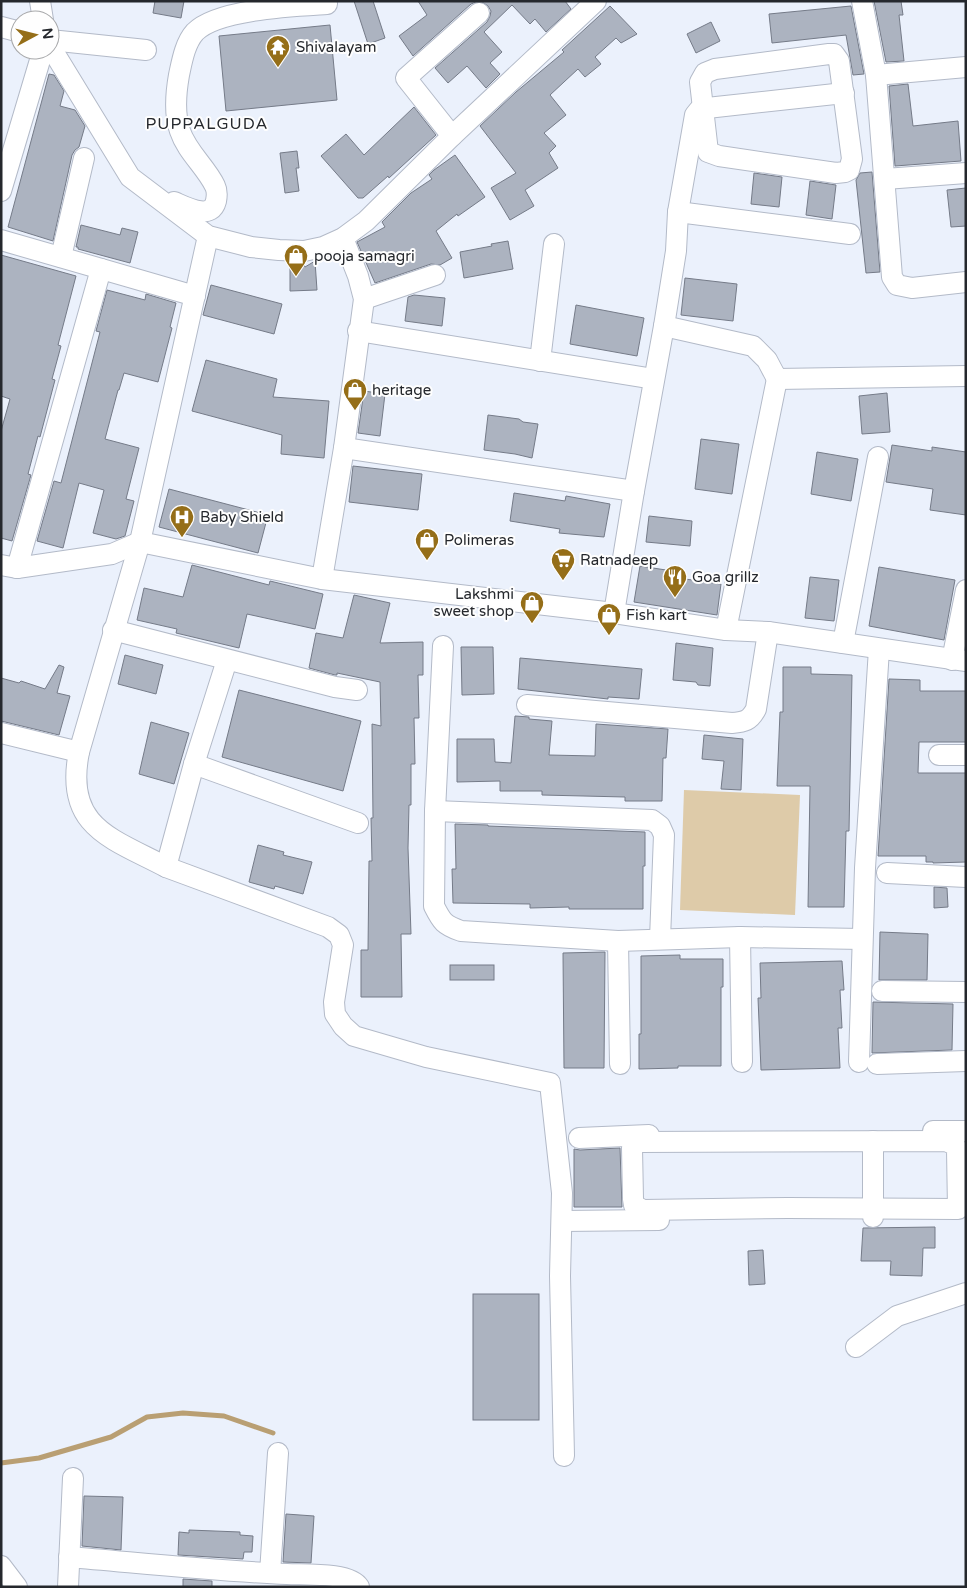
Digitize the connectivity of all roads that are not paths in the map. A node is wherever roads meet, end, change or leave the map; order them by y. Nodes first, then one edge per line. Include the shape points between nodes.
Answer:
1 (596, 1) edge
2 (862, 1) edge
3 (271, 4) edge
4 (328, 4) dead end
5 (480, 13) dead end
6 (60, 41) edge
7 (146, 50) dead end
8 (40, 60) edge
9 (59, 60) edge
10 (966, 67) edge
11 (876, 75) junction
12 (844, 93) junction
13 (703, 109) junction
14 (452, 136) junction
15 (84, 158) dead end
16 (966, 173) edge
17 (885, 179) junction
18 (1, 190) edge
19 (149, 191) junction
20 (678, 212) junction
21 (850, 234) dead end
22 (208, 236) junction
23 (343, 238) junction
24 (1, 240) edge
25 (554, 244) dead end
26 (61, 257) junction
27 (101, 269) junction
28 (435, 275) dead end
29 (966, 282) edge
30 (195, 296) junction
31 (364, 299) junction
32 (664, 326) junction
33 (358, 331) junction
34 (540, 361) junction
35 (966, 376) edge
36 (654, 378) junction
37 (777, 379) junction
38 (344, 448) junction
39 (878, 457) dead end
40 (634, 491) junction
41 (140, 542) junction
42 (9, 567) edge
43 (322, 578) junction
44 (966, 590) edge
45 (614, 613) junction
46 (113, 630) junction
47 (726, 630) junction
48 (768, 632) junction
49 (842, 644) junction
50 (443, 646) dead end
51 (880, 649) junction
52 (227, 660) junction
53 (959, 660) edge
54 (357, 690) dead end
55 (527, 705) dead end
56 (1, 733) edge
57 (79, 752) junction
58 (940, 755) dead end
59 (966, 755) edge
60 (194, 764) junction
61 (435, 811) junction
62 (358, 823) dead end
63 (166, 867) junction
64 (887, 873) dead end
65 (966, 877) edge
66 (740, 936) junction
67 (660, 939) junction
68 (862, 939) junction
69 (618, 941) junction
70 (882, 991) dead end
71 (966, 992) edge
72 (966, 1061) edge
73 (742, 1062) dead end
74 (620, 1064) dead end
75 (966, 1131) edge
76 (579, 1138) dead end
77 (873, 1141) junction
78 (788, 1213) junction
79 (874, 1213) junction
80 (961, 1214) edge
81 (562, 1221) junction
82 (966, 1293) edge
83 (856, 1347) dead end
84 (278, 1453) dead end
85 (564, 1456) dead end
86 (73, 1478) dead end
87 (69, 1557) junction
88 (1, 1566) edge
89 (270, 1573) junction
90 (17, 1587) edge
91 (68, 1587) edge
92 (360, 1587) edge

1 - 14 street
2 - 11 street
3 - 4 street
3 - 19 street via 207,24 195,32 186,46 176,88 180,132 216,186 215,206 207,211 198,211
5 - 14 street via 406,78
6 - 7 street
8 - 18 street
9 - 19 street via 130,177
10 - 11 street
11 - 17 street
12 - 13 street
12 - 13 street via 840,61 838,56 829,54 710,70 700,82
12 - 13 street via 852,159 849,170 845,172 712,154 706,146
13 - 20 street via 695,115
14 - 23 street via 366,221
15 - 26 street
16 - 17 street
17 - 29 street via 892,277 897,284 912,288
19 - 22 street
20 - 21 street
20 - 32 street via 676,251
22 - 23 street via 252,247 304,251
22 - 30 street
23 - 31 street
24 - 26 street
25 - 34 street
26 - 27 street
27 - 30 street
27 - 42 street
28 - 31 street
30 - 41 street
31 - 33 street
32 - 36 street
32 - 37 street via 753,346 767,360
33 - 34 street
33 - 38 street
34 - 36 street
35 - 37 street
36 - 40 street
37 - 47 street
38 - 40 street
38 - 43 street
39 - 49 street
40 - 45 street
41 - 42 street via 112,554
41 - 43 street
41 - 46 street
43 - 45 street
44 - 53 street
45 - 47 street
46 - 52 street
46 - 57 street
47 - 48 street
48 - 49 street
48 - 55 street via 756,709 752,718 743,722
49 - 51 street
50 - 61 street
51 - 53 street
51 - 68 street
52 - 54 street
52 - 60 street
56 - 57 street
57 - 63 street via 75,770 76,791 88,821 105,835
58 - 59 street
60 - 62 street
60 - 63 street
61 - 67 street via 652,820 664,835
61 - 69 street via 434,906 446,925 461,930
63 - 81 street via 328,926 339,935 343,945 335,1014 354,1036 426,1057 550,1083
64 - 65 street
66 - 67 street
66 - 68 street
66 - 73 street
67 - 69 street
68 - 72 street via 868,1063
69 - 74 street
70 - 71 street
75 - 76 street
77 - 78 street via 634,1143 634,1206 653,1210
77 - 79 street
77 - 80 street via 946,1141 955,1145
78 - 79 street
78 - 81 street
79 - 80 street
81 - 85 street
82 - 83 street via 897,1316
84 - 89 street
86 - 87 street
87 - 89 street
87 - 91 street
88 - 90 street
89 - 92 street via 346,1577

